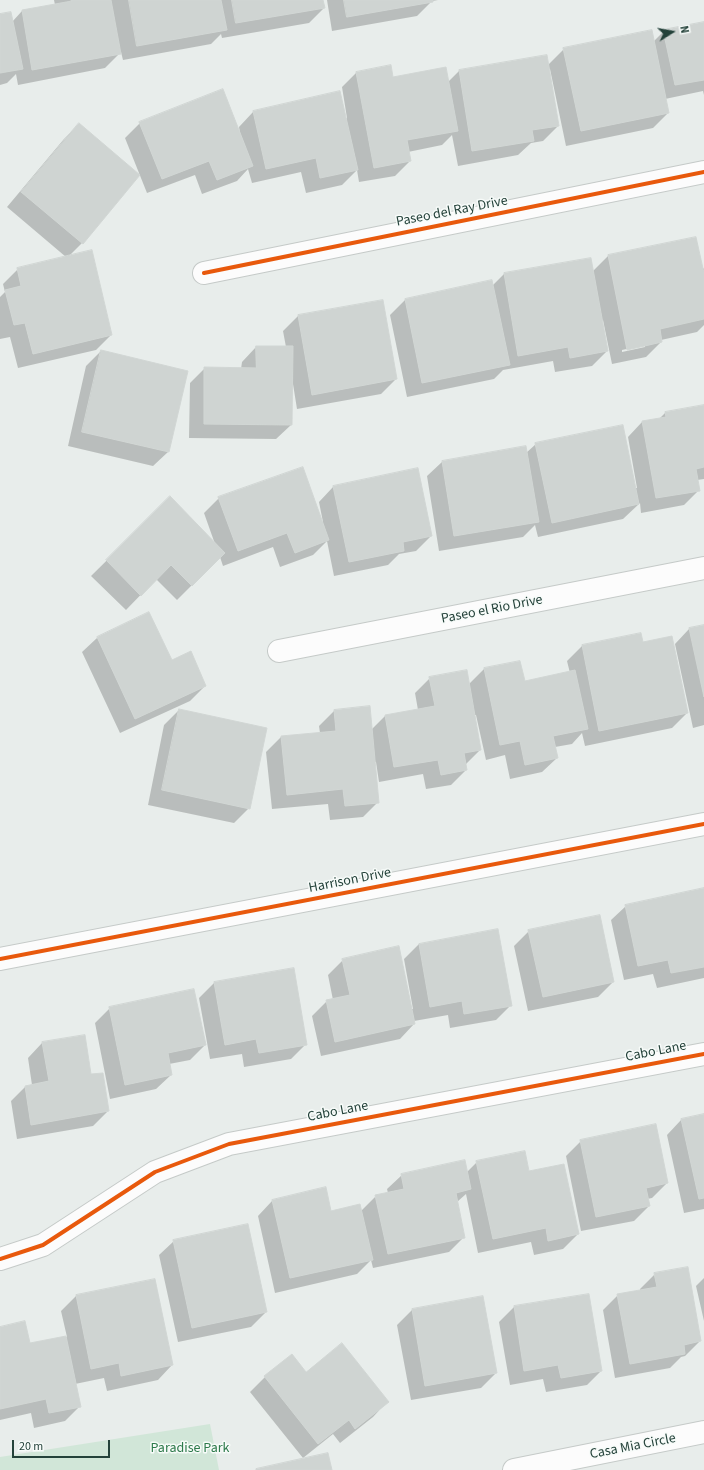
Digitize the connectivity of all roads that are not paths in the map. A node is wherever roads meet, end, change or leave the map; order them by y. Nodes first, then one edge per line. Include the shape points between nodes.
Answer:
1 (704, 172) edge
2 (204, 273) dead end
3 (704, 568) edge
4 (279, 651) dead end
5 (704, 824) edge
6 (0, 959) edge
7 (704, 1054) edge
8 (0, 1259) edge
9 (704, 1432) edge
10 (514, 1470) edge

1 - 2 street, Paseo del Ray Drive
3 - 4 street, Paseo el Rio Drive
5 - 6 street, Harrison Drive
7 - 8 street, Cabo Lane via 230,1144 155,1172 43,1245
9 - 10 street, Casa Mia Circle

